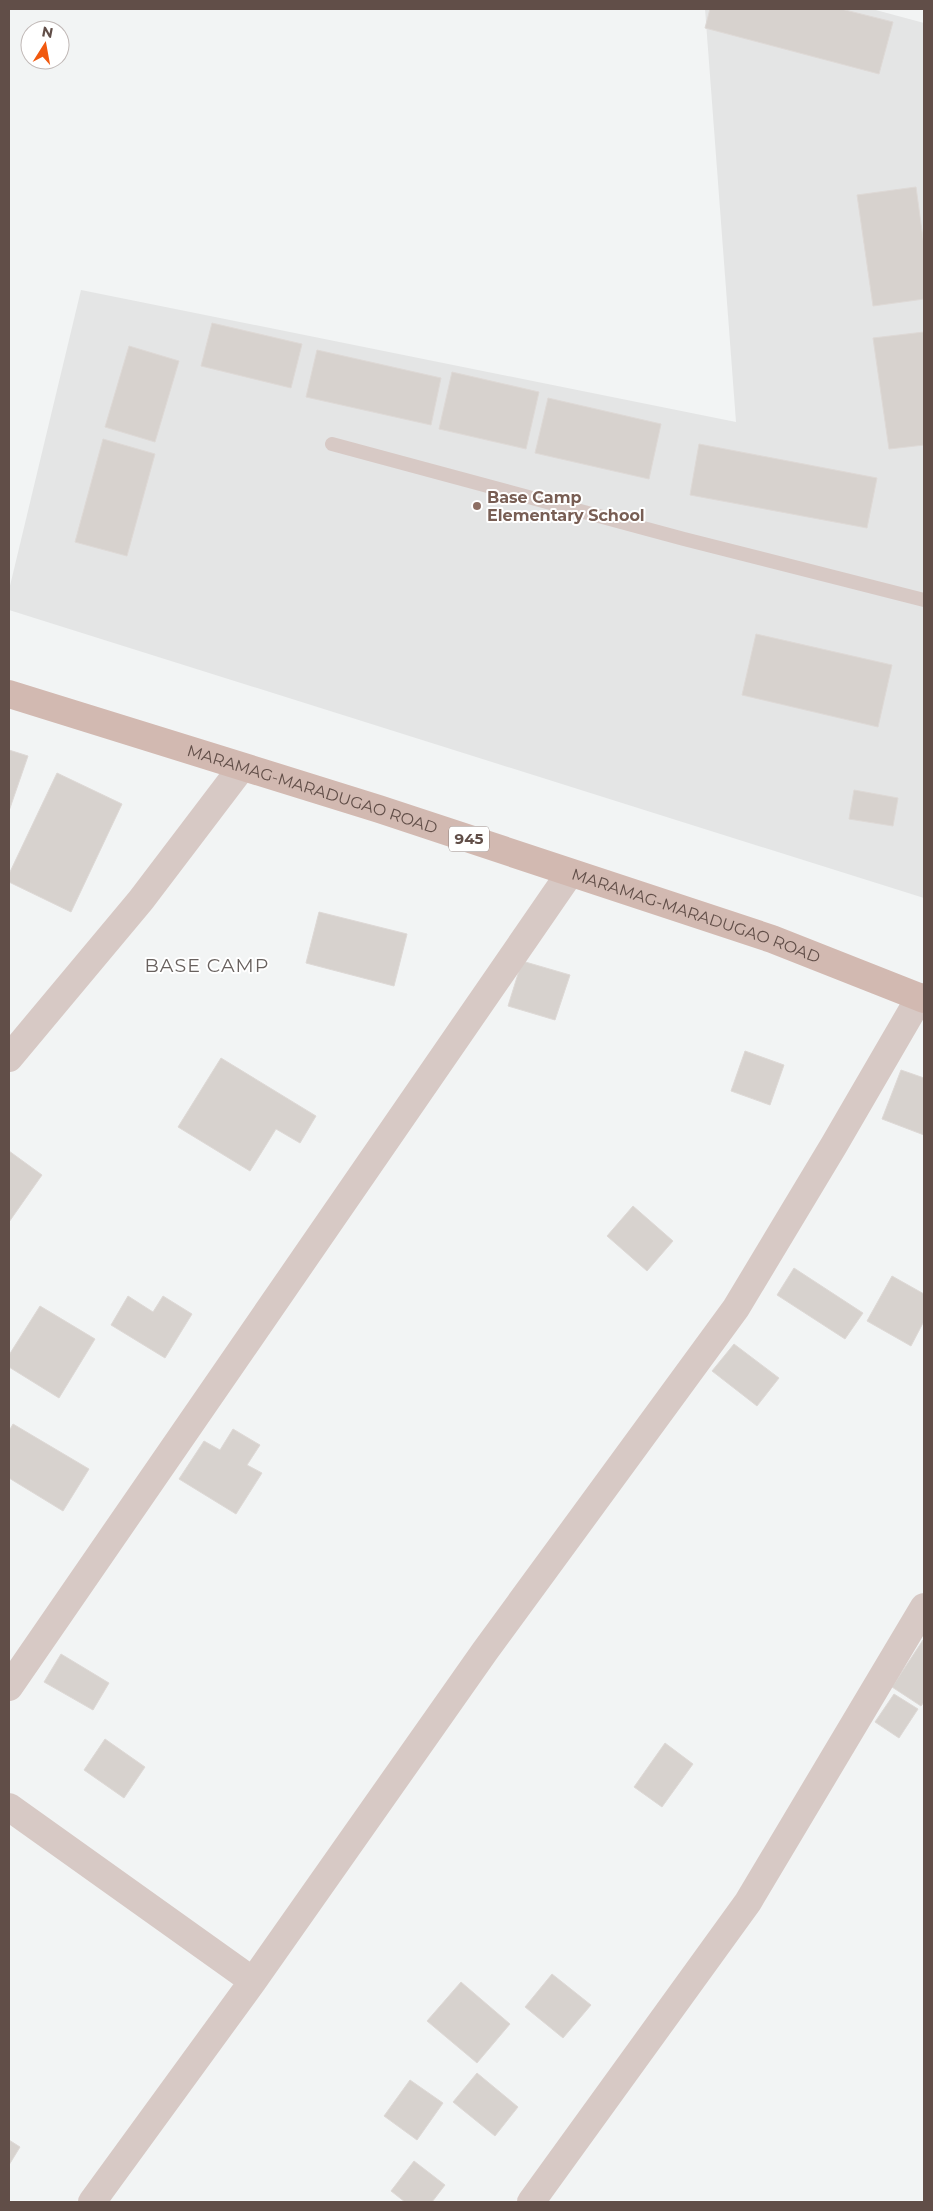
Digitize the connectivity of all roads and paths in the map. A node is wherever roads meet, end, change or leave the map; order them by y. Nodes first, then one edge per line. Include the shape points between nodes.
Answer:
1 (332, 444) dead end
2 (924, 600) edge
3 (9, 694) edge
4 (242, 766) junction
5 (570, 873) junction
6 (922, 998) edge
7 (9, 1058) edge
8 (924, 1607) edge
9 (9, 1687) edge
10 (9, 1807) edge
11 (253, 1981) junction
12 (92, 2202) edge
13 (532, 2202) edge

1 - 2 lane via 674,537
3 - 4 main road, MARAMAG-MARADUGAO ROAD / 945
4 - 5 main road, MARAMAG-MARADUGAO ROAD / 945
4 - 7 street via 141,900
5 - 6 main road, MARAMAG-MARADUGAO ROAD / 945 via 772,939
5 - 9 street
6 - 11 street via 736,1308 485,1651
8 - 13 street via 748,1902
10 - 11 street
11 - 12 street

